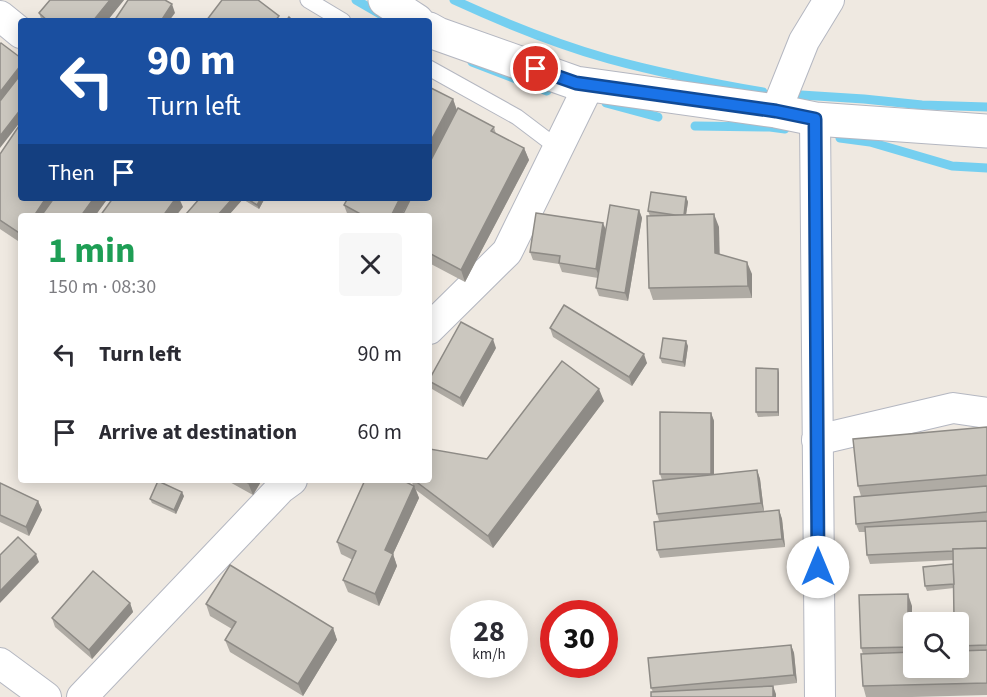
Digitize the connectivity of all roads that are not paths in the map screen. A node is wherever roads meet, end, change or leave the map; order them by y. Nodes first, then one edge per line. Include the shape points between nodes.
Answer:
1 (308, 0) edge
2 (385, 0) edge
3 (829, 0) edge
4 (0, 16) edge
5 (339, 18) edge
6 (412, 18) edge
7 (432, 30) edge
8 (18, 31) edge
9 (432, 70) edge
10 (589, 85) junction
11 (776, 111) junction
12 (815, 119) junction
13 (987, 131) edge
14 (558, 148) junction
15 (432, 326) edge
16 (987, 413) edge
17 (817, 440) junction
18 (288, 483) edge
19 (0, 663) edge
20 (26, 692) edge
21 (82, 697) edge
22 (820, 697) edge

1 - 5 lane
2 - 6 street
3 - 11 street via 804,40
4 - 8 street
7 - 10 street
9 - 14 lane via 517,117
10 - 11 street
10 - 14 street
11 - 12 street
12 - 13 street
12 - 17 street
14 - 15 street via 507,252
16 - 17 street via 953,408
17 - 22 street
18 - 21 street
19 - 20 street

